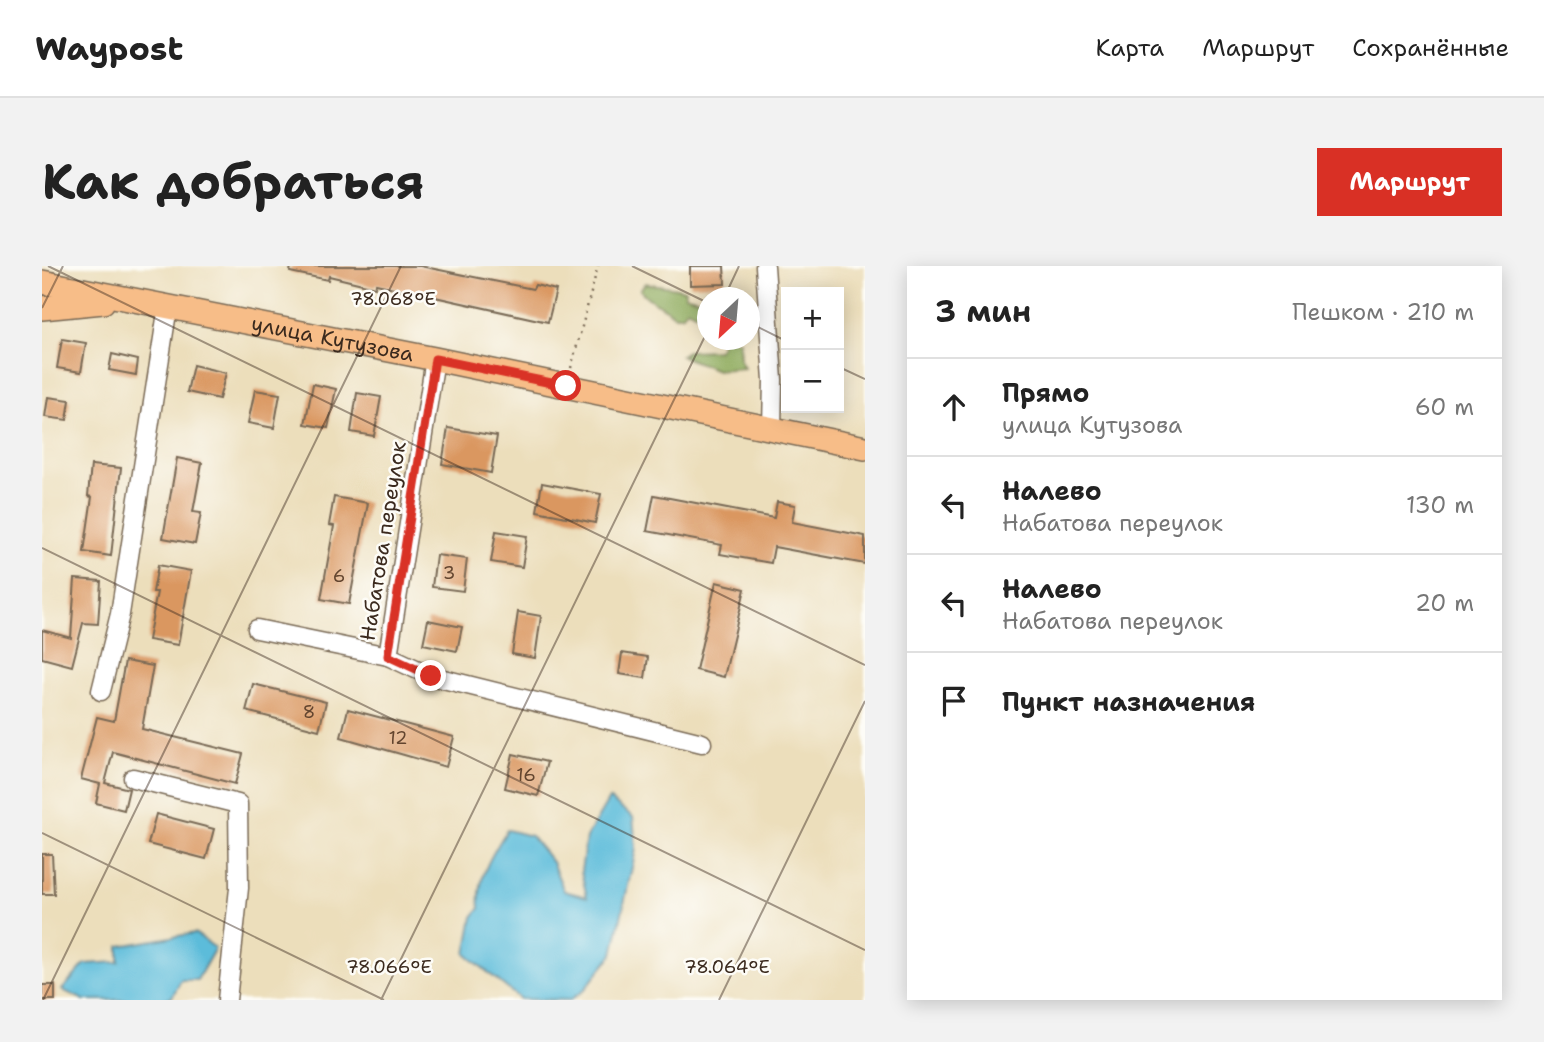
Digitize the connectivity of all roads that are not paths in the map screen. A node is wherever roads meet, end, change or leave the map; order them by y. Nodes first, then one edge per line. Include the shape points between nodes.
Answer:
1 (765, 266) edge
2 (42, 282) edge
3 (141, 302) junction
4 (168, 306) junction
5 (42, 308) edge
6 (435, 359) junction
7 (772, 429) junction
8 (865, 448) edge
9 (257, 629) dead end
10 (388, 656) junction
11 (101, 691) dead end
12 (702, 743) dead end
13 (133, 778) dead end
14 (227, 1000) edge

1 - 7 street
2 - 3 main road, улица Кутузова
3 - 4 main road, улица Кутузова
3 - 5 main road, улица Кутузова
4 - 6 main road, улица Кутузова
4 - 11 street via 120,614
6 - 7 main road, улица Кутузова
6 - 10 street, Набатова переулок
7 - 8 main road, улица Кутузова
9 - 10 street
10 - 12 street, Набатова переулок via 431,676
13 - 14 street via 238,804 239,888

